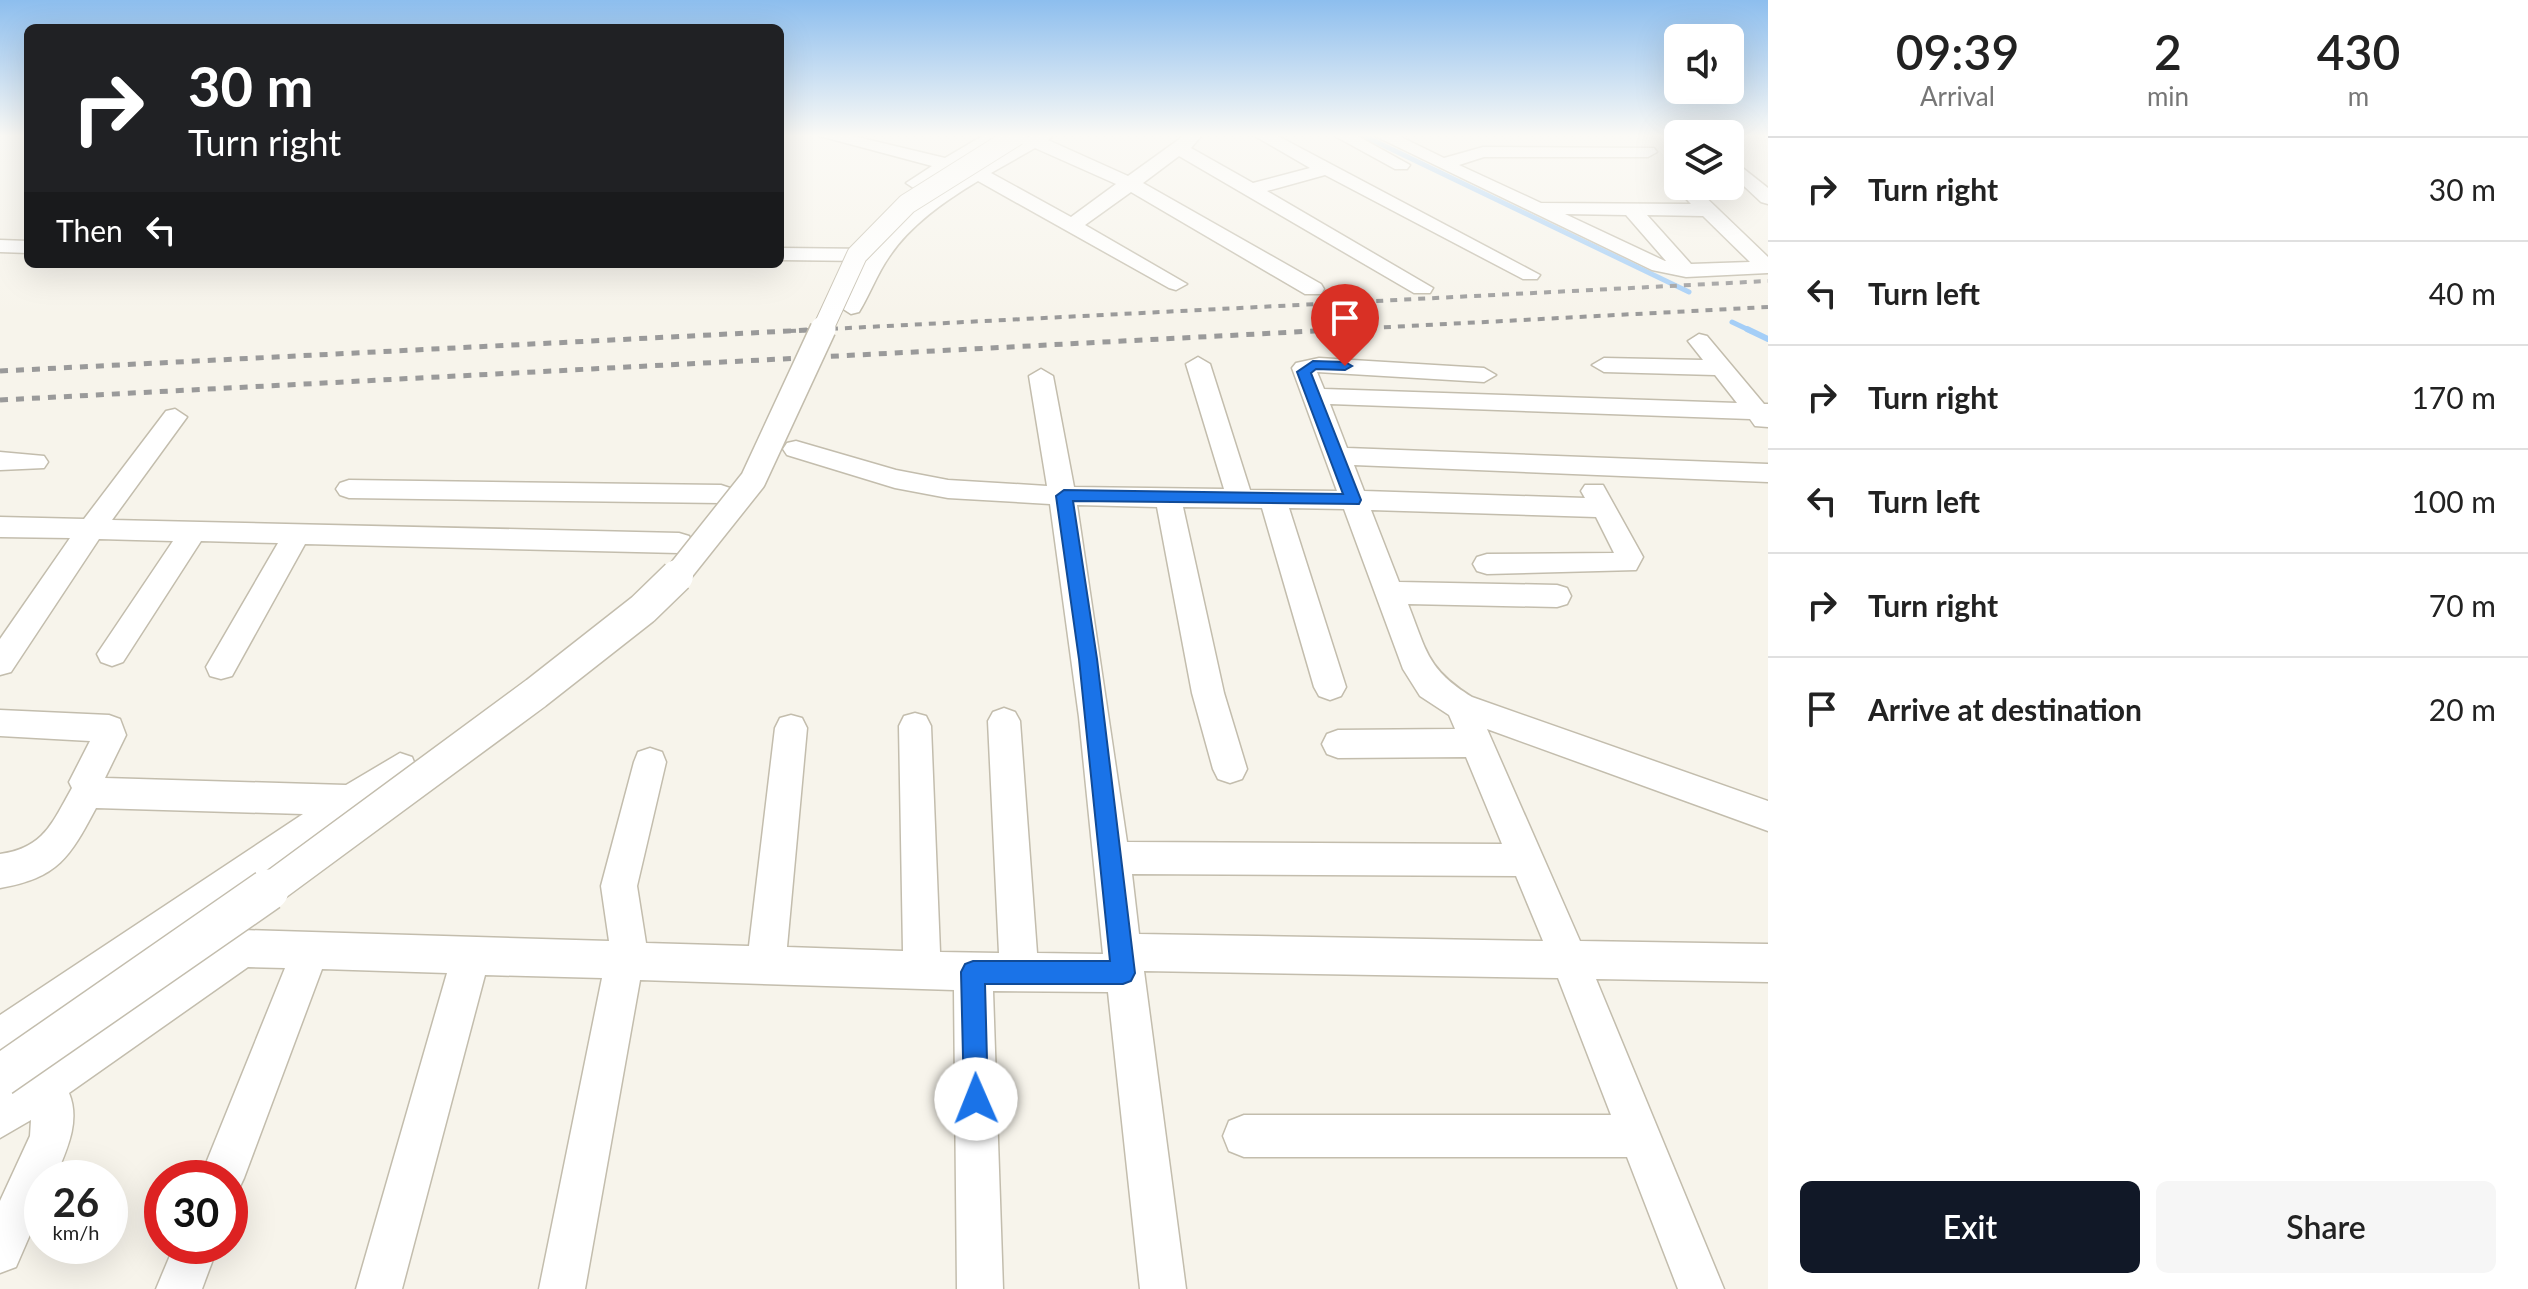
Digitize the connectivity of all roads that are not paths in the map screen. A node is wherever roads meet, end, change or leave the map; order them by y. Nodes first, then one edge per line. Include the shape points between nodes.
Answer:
1 (924, 195) edge
2 (944, 195) edge
3 (1017, 195) edge
4 (1113, 195) edge
5 (1150, 195) edge
6 (1264, 195) edge
7 (1376, 195) edge
8 (1507, 195) edge
9 (1697, 200) edge
10 (1534, 208) junction
11 (1631, 209) junction
12 (1708, 210) junction
13 (1071, 226) junction
14 (0, 246) edge
15 (24, 247) edge
16 (784, 254) edge
17 (880, 255) junction
18 (1768, 267) edge
19 (1686, 271) junction
20 (1530, 275) dead end
21 (1176, 284) dead end
22 (1422, 288) dead end
23 (1313, 289) dead end
24 (851, 307) dead end
25 (1699, 341) dead end
26 (1198, 364) dead end
27 (1604, 365) dead end
28 (1721, 368) junction
29 (1484, 375) dead end
30 (1041, 376) dead end
31 (1314, 396) junction
32 (1764, 416) edge
33 (175, 417) dead end
34 (796, 449) dead end
35 (1337, 456) junction
36 (0, 461) edge
37 (35, 462) dead end
38 (1579, 465) junction
39 (1768, 473) edge
40 (349, 489) dead end
41 (721, 494) dead end
42 (1064, 496) junction
43 (1168, 498) junction
44 (1240, 499) junction
45 (1273, 499) junction
46 (1353, 500) junction
47 (1604, 508) junction
48 (1, 528) edge
49 (92, 528) junction
50 (194, 531) junction
51 (297, 534) junction
52 (679, 543) dead end
53 (1487, 564) dead end
54 (1389, 593) junction
55 (1557, 596) dead end
56 (112, 654) dead end
57 (0, 663) edge
58 (221, 667) dead end
59 (1330, 687) dead end
60 (1461, 706) junction
61 (1004, 721) dead end
62 (0, 723) edge
63 (915, 726) dead end
64 (791, 728) dead end
65 (1477, 743) junction
66 (1338, 744) dead end
67 (650, 762) dead end
68 (400, 767) dead end
69 (1230, 769) dead end
70 (89, 789) junction
71 (351, 800) junction
72 (1768, 816) edge
73 (1110, 858) junction
74 (1526, 860) junction
75 (0, 871) edge
76 (310, 951) junction
77 (471, 956) junction
78 (1569, 959) junction
79 (625, 961) junction
80 (1122, 963) junction
81 (1768, 963) edge
82 (766, 965) junction
83 (922, 970) junction
84 (973, 972) junction
85 (1019, 972) junction
86 (0, 1038) edge
87 (0, 1076) edge
88 (41, 1088) junction
89 (0, 1117) edge
90 (1244, 1136) dead end
91 (1640, 1136) junction
92 (229, 1160) edge
93 (0, 1251) edge
94 (189, 1264) edge
95 (179, 1289) edge
96 (379, 1289) edge
97 (562, 1289) edge
98 (980, 1289) edge
99 (1163, 1289) edge
100 (1701, 1289) edge

1 - 87 street, bridge via 907,204 857,255 753,480 683,570 643,609 288,876
2 - 17 street via 896,234
3 - 13 street
4 - 13 street
5 - 23 street
6 - 22 street
7 - 20 street
8 - 10 street
9 - 12 street
10 - 11 street
10 - 19 street via 1640,259
11 - 12 street
11 - 19 street
12 - 18 street
13 - 21 street
14 - 15 street
16 - 17 street
17 - 24 street
18 - 19 street
25 - 28 street
26 - 44 street
27 - 28 street
28 - 32 street
29 - 31 street via 1313,365 1304,372
30 - 42 street
31 - 32 street
31 - 35 street
33 - 49 street
34 - 42 street via 948,489
35 - 38 street
35 - 46 street
36 - 37 street
38 - 39 street
38 - 47 street
40 - 41 street
42 - 43 street
42 - 73 street
43 - 44 street
43 - 69 street via 1208,693
44 - 45 street
45 - 46 street
45 - 59 street
46 - 47 street
46 - 54 street
47 - 53 street via 1624,543 1626,563
48 - 49 street
49 - 50 street
49 - 57 street
50 - 51 street
50 - 56 street
51 - 52 street
51 - 58 street
54 - 55 street
54 - 60 street via 1418,669 1431,687
60 - 65 street
60 - 72 street
61 - 85 street
62 - 70 street via 109,729 86,782
63 - 83 street
64 - 82 street
65 - 66 street
65 - 74 street
67 - 79 street via 619,886 629,924
68 - 71 street
70 - 71 street via 112,794
70 - 75 street via 45,860
71 - 86 street
73 - 74 street
73 - 80 street
74 - 78 street
76 - 77 street
76 - 88 street via 243,948
76 - 92 street
77 - 79 street
77 - 96 street
78 - 80 street
78 - 81 street
78 - 91 street
79 - 82 street
79 - 97 street
80 - 85 street
80 - 99 street
82 - 83 street
83 - 84 street
84 - 85 street
84 - 98 street
88 - 89 street
88 - 93 street via 53,1103 51,1138
90 - 91 street
91 - 100 street
94 - 95 street

